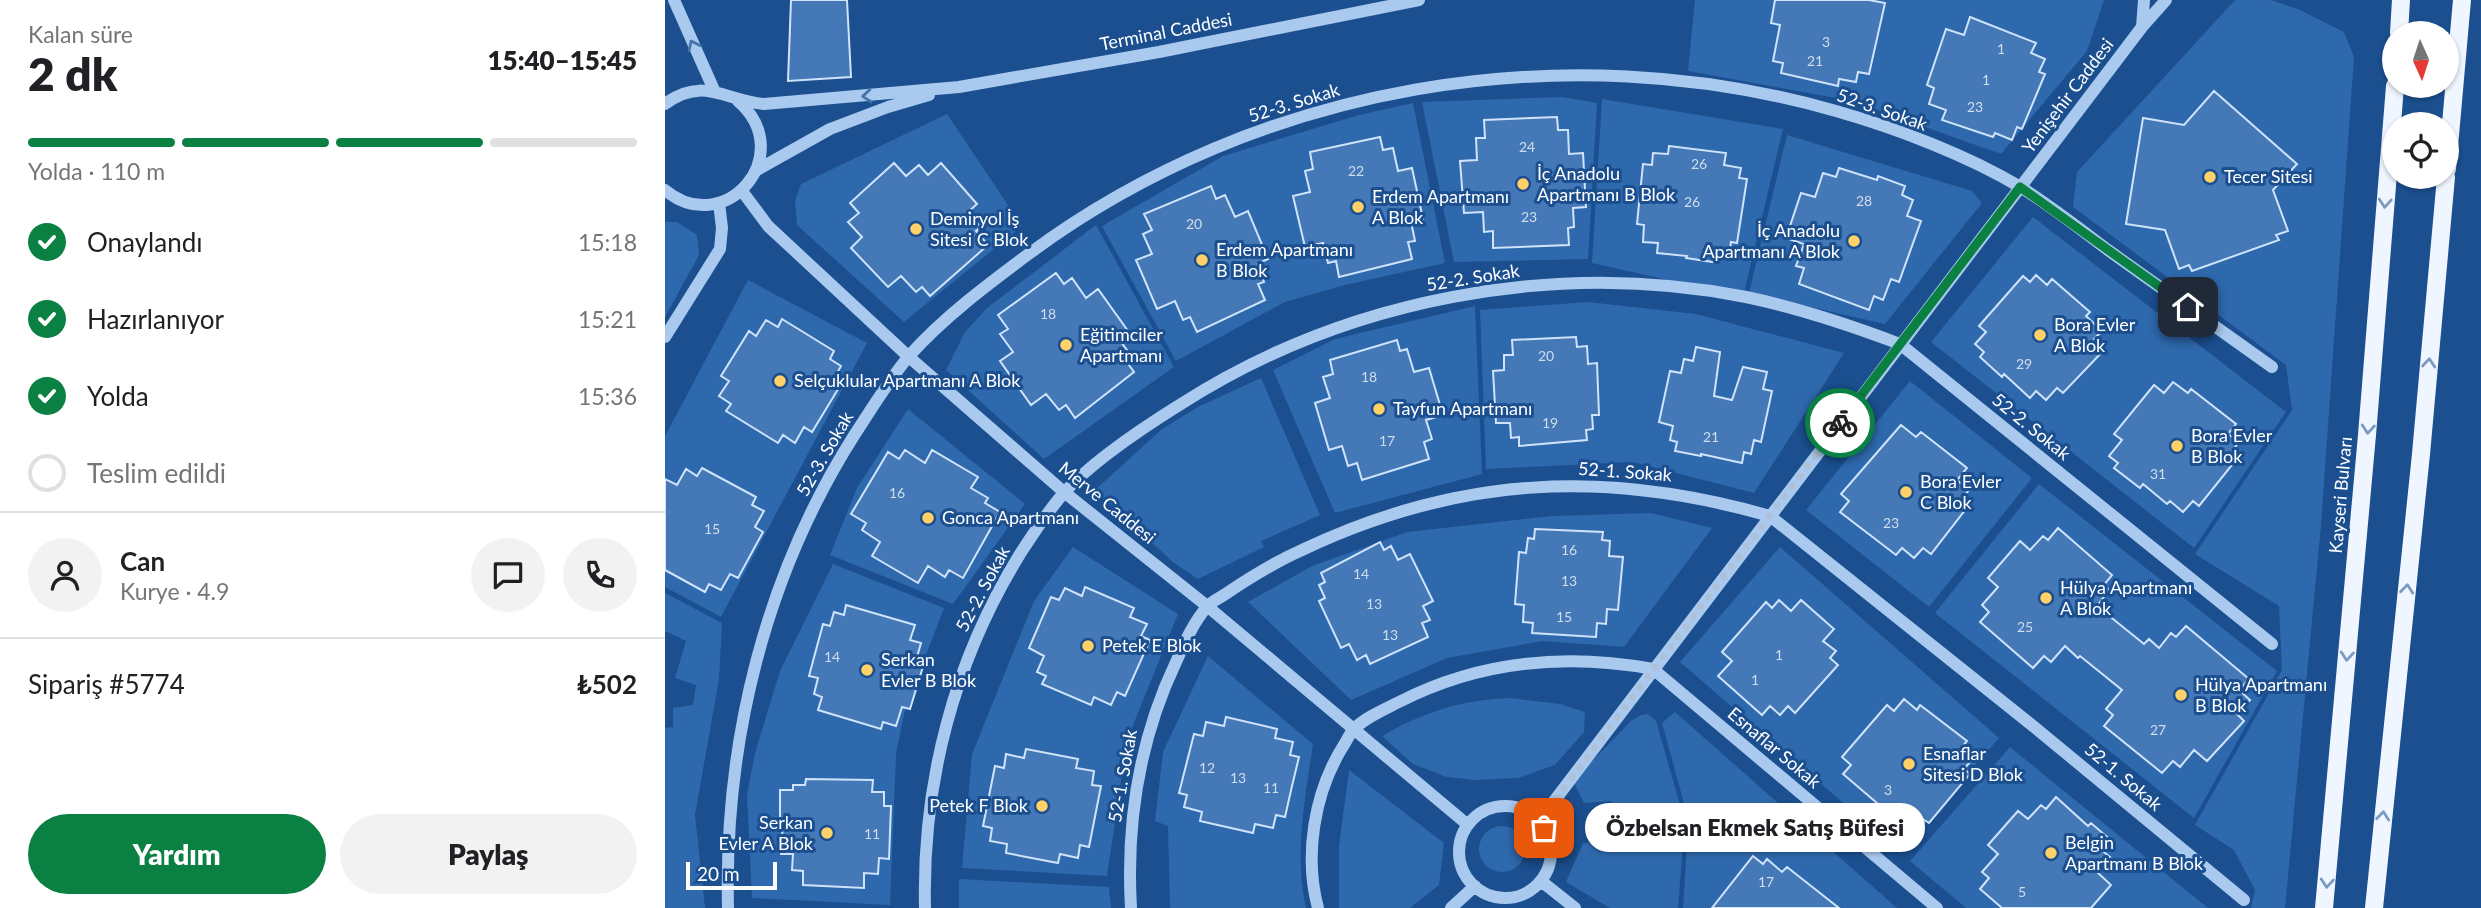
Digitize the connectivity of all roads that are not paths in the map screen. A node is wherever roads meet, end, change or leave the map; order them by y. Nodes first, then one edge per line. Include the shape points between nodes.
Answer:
1 (674, 0) edge
2 (1419, 0) edge
3 (2144, 0) edge
4 (2166, 0) edge
5 (2401, 0) edge
6 (2462, 0) edge
7 (2400, 21) edge
8 (2142, 27) junction
9 (959, 87) junction
10 (714, 90) junction
11 (2394, 98) edge
12 (738, 100) junction
13 (665, 104) edge
14 (2452, 112) edge
15 (757, 170) junction
16 (2020, 187) junction
17 (2445, 189) edge
18 (742, 191) junction
19 (667, 193) edge
20 (719, 203) junction
21 (665, 337) edge
22 (1900, 344) junction
23 (909, 357) junction
24 (2272, 367) dead end
25 (1064, 492) junction
26 (1770, 516) junction
27 (1207, 606) junction
28 (2272, 644) dead end
29 (1653, 669) junction
30 (1354, 729) junction
31 (1539, 821) junction
32 (1468, 825) junction
33 (1541, 881) junction
34 (1475, 886) junction
35 (2244, 900) dead end
36 (728, 908) edge
37 (925, 908) edge
38 (1131, 908) edge
39 (1318, 908) edge
40 (1451, 908) edge
41 (1575, 908) edge
42 (1937, 908) edge
43 (2324, 908) edge
44 (2374, 908) edge

10 -> 1 street
2 - 9 street, Terminal Caddesi
3 - 8 street
4 - 8 street, Yenişehir Caddesi
5 - 7 main road
6 - 14 main road
8 - 16 street, Yenişehir Caddesi
9 -> 12 street, Terminal Caddesi via 787,103
9 - 15 street, Terminal Caddesi via 830,129
10 - 12 street, Terminal Caddesi
10 - 13 street via 688,91
11 -> 43 main road, Kayseri Bulvarı
12 - 15 street via 753,117 761,138
15 - 18 street, Terminal Caddesi
16 - 22 street, Yenişehir Caddesi
16 - 23 street, 52-3. Sokak via 1899,132 1775,96 1659,79 1582,75 1455,83 1321,111 1216,148 1159,174 1042,244 954,314
16 - 24 street, 52-3. Sokak
44 -> 17 main road
18 - 20 street, Terminal Caddesi
18 - 23 street, Merve Caddesi via 768,226
19 - 20 street, Terminal Caddesi via 685,202
20 - 21 street via 720,249
22 - 25 street, 52-2. Sokak via 1795,308 1689,289 1581,283 1472,293 1360,320 1254,363 1154,421
22 - 26 street, Yenişehir Caddesi
22 - 28 street, 52-2. Sokak
23 - 25 street, Merve Caddesi
23 - 36 street, 52-3. Sokak via 828,479 766,625 738,743 730,804
25 - 27 street, Merve Caddesi
25 - 37 street, 52-2. Sokak via 1006,578 962,672 946,721 927,823
26 - 27 street, 52-1. Sokak via 1708,499 1621,487 1570,485 1469,495 1332,536 1247,579
26 - 29 street, Yenişehir Caddesi
26 - 35 street, 52-1. Sokak
27 - 30 street, Merve Caddesi
27 - 38 street, 52-1. Sokak via 1163,688 1148,731 1131,822
29 - 30 street via 1583,660 1492,668 1415,694
29 - 31 street, Yenişehir Caddesi
29 - 42 street, Esnaflar Sokak
30 - 32 street, Merve Caddesi
30 - 39 street via 1338,755 1317,811 1313,872
31 - 32 street via 1524,810 1507,806 1481,813
31 - 33 street via 1549,837 1551,855
32 - 34 street via 1459,852 1464,871
33 - 34 street via 1509,898
33 - 41 street
34 - 40 street

